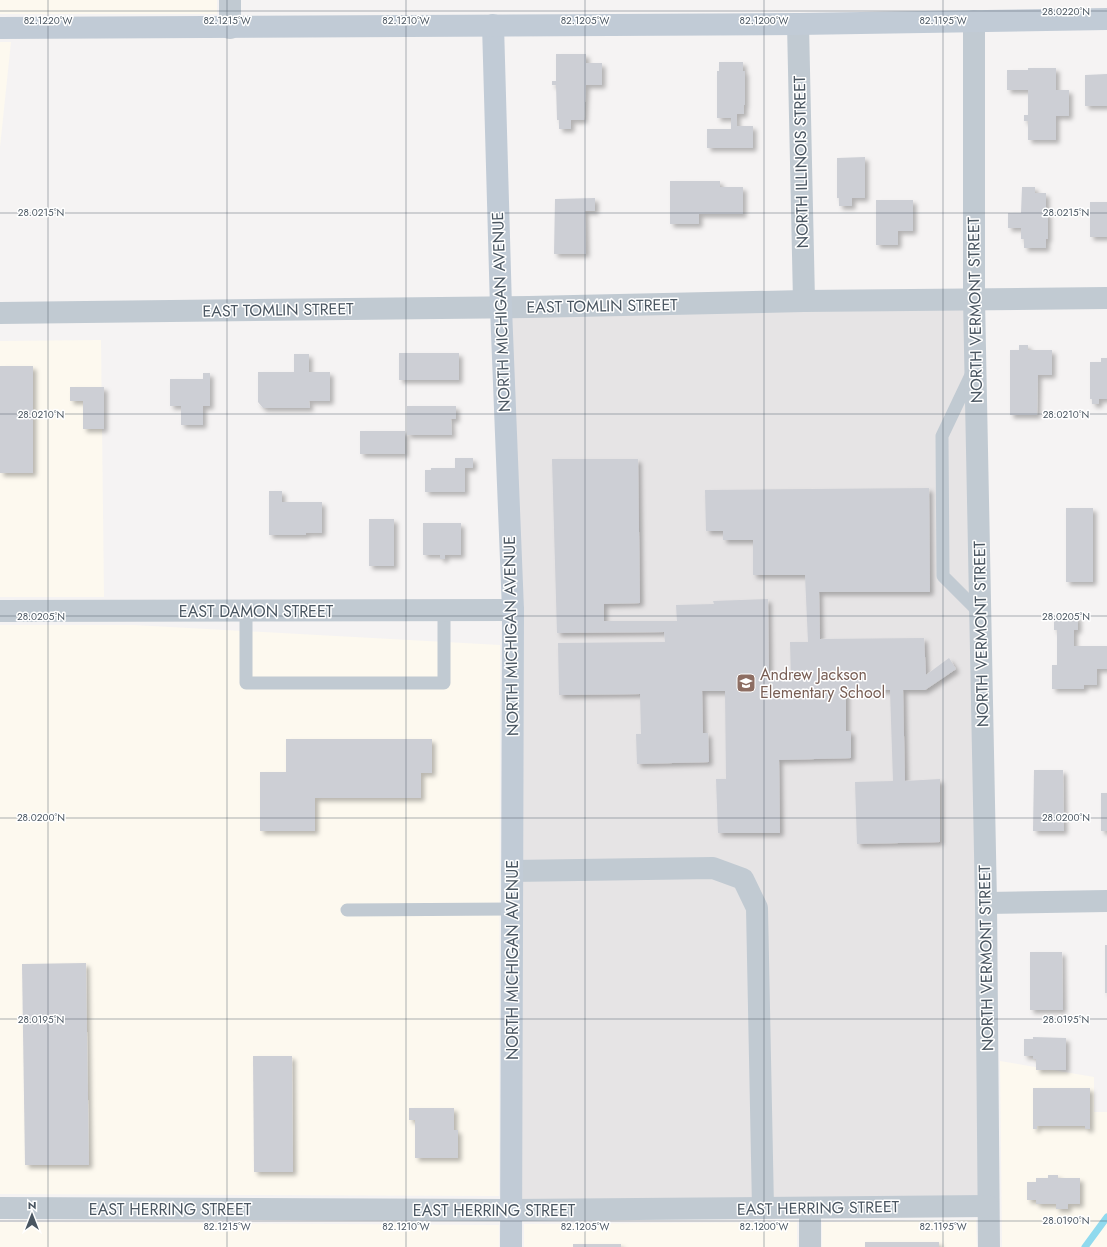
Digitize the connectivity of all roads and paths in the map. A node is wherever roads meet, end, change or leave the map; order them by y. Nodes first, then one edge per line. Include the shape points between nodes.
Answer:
1 (230, 0) edge
2 (1107, 19) edge
3 (974, 21) junction
4 (798, 24) junction
5 (493, 25) junction
6 (0, 28) edge
7 (230, 28) junction
8 (1107, 298) edge
9 (974, 299) junction
10 (804, 301) junction
11 (501, 308) junction
12 (0, 313) edge
13 (975, 366) junction
14 (444, 610) junction
15 (512, 610) junction
16 (0, 611) edge
17 (246, 611) junction
18 (980, 613) junction
19 (512, 870) junction
20 (1107, 901) edge
21 (986, 903) junction
22 (512, 909) junction
23 (347, 910) dead end
24 (988, 1206) junction
25 (0, 1208) edge
26 (763, 1208) junction
27 (810, 1208) junction
28 (511, 1210) junction
29 (511, 1247) edge
30 (810, 1247) edge
31 (989, 1247) edge

1 - 7 street
2 - 3 street
3 - 4 street
3 - 9 street, NORTH VERMONT STREET
4 - 5 street
4 - 10 street, NORTH ILLINOIS STREET
5 - 7 street
5 - 11 street, NORTH MICHIGAN AVENUE
6 - 7 street
8 - 9 street, EAST TOMLIN STREET
9 - 10 street, EAST TOMLIN STREET
9 - 13 street, NORTH VERMONT STREET
10 - 11 street, EAST TOMLIN STREET
11 - 12 street, EAST TOMLIN STREET
11 - 15 street, NORTH MICHIGAN AVENUE
13 - 18 street, NORTH VERMONT STREET
13 - 18 lane via 942,436 943,576
14 - 15 street, EAST DAMON STREET
14 - 17 street, EAST DAMON STREET
14 - 17 lane via 444,683 246,683
15 - 19 street, NORTH MICHIGAN AVENUE
16 - 17 street, EAST DAMON STREET
18 - 21 street, NORTH VERMONT STREET
19 - 22 street, NORTH MICHIGAN AVENUE
19 - 26 street via 713,868 743,879 757,908
20 - 21 street
21 - 24 street, NORTH VERMONT STREET
22 - 23 lane
22 - 28 street, NORTH MICHIGAN AVENUE
24 - 27 street, EAST HERRING STREET
24 - 31 street, NORTH VERMONT STREET
25 - 28 street, EAST HERRING STREET
26 - 27 street, EAST HERRING STREET
26 - 28 street, EAST HERRING STREET
27 - 30 street
28 - 29 street, NORTH MICHIGAN AVENUE

